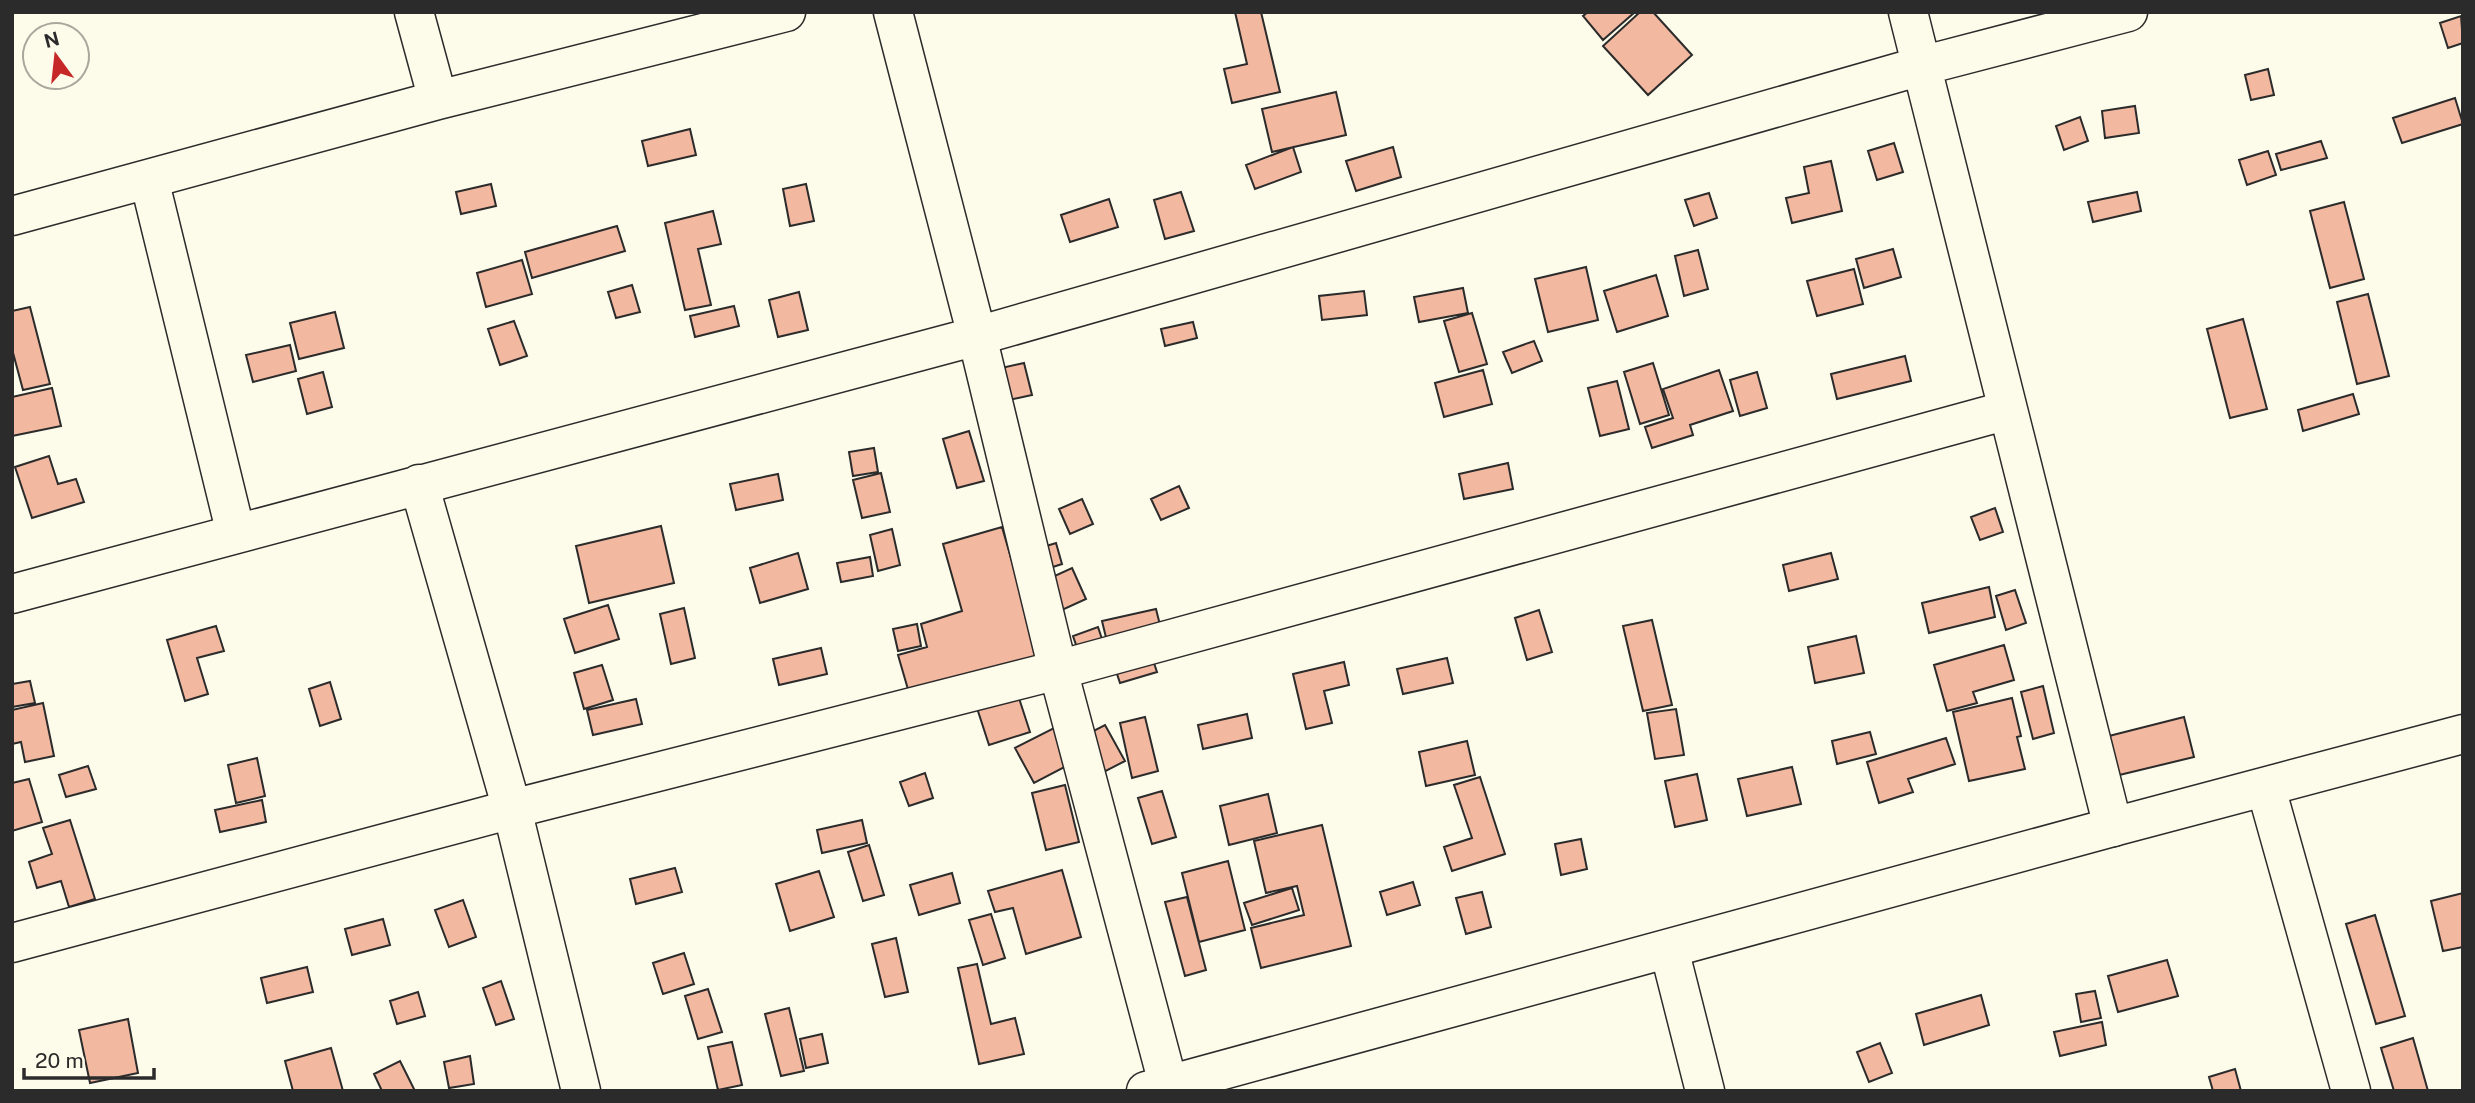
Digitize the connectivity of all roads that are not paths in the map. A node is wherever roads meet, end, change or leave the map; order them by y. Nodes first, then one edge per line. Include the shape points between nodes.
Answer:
1 (414, 12) edge
2 (786, 12) edge
3 (893, 12) edge
4 (1908, 12) edge
5 (2128, 12) edge
6 (1921, 66) junction
7 (438, 100) junction
8 (149, 179) junction
9 (12, 216) edge
10 (977, 336) junction
11 (2008, 410) junction
12 (419, 484) junction
13 (236, 534) junction
14 (12, 594) edge
15 (1058, 670) junction
16 (2463, 734) edge
17 (2266, 788) junction
18 (512, 808) junction
19 (2113, 827) junction
20 (12, 943) edge
21 (1669, 949) junction
22 (1162, 1089) edge
23 (581, 1091) edge
24 (1705, 1091) edge
25 (2351, 1091) edge

1 - 7 street
2 - 7 street
3 - 10 street
4 - 6 street
5 - 6 street
6 - 10 street
6 - 11 street
7 - 8 street
8 - 9 street
8 - 13 street
10 - 12 street
10 - 15 street
11 - 15 street
11 - 19 street
12 - 13 street
12 - 18 street
13 - 14 street
15 - 18 street
15 - 22 street
16 - 17 street
17 - 19 street
17 - 25 street
18 - 20 street
18 - 23 street
19 - 21 street
21 - 22 street
21 - 24 street

